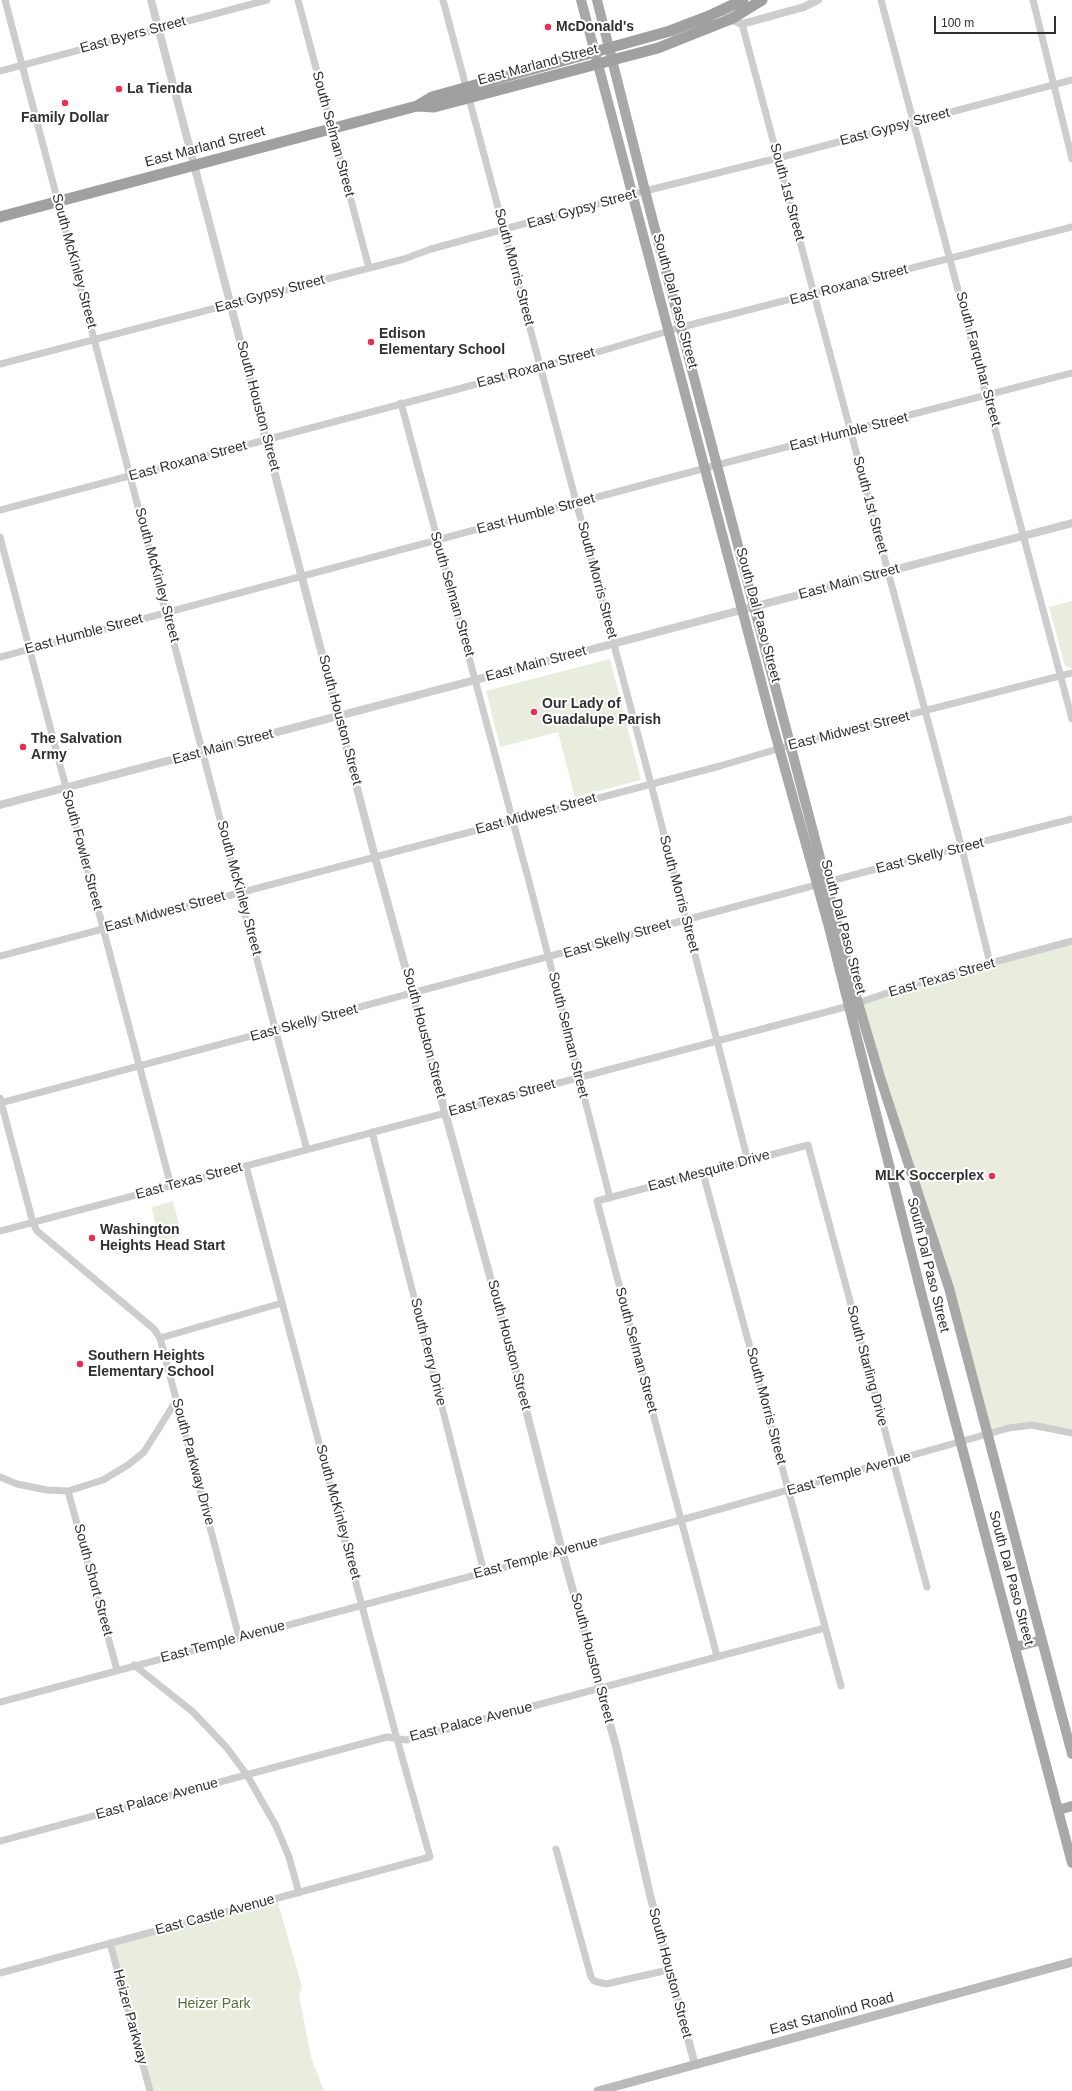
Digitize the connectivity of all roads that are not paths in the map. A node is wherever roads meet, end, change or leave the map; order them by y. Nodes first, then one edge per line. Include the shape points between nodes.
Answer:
1 (5, 0) edge
2 (151, 0) edge
3 (267, 0) edge
4 (298, 0) edge
5 (443, 0) edge
6 (581, 0) edge
7 (597, 0) edge
8 (743, 0) edge
9 (762, 0) edge
10 (818, 0) edge
11 (881, 0) edge
12 (1033, 0) edge
13 (804, 4) edge
14 (723, 10) junction
15 (731, 19) junction
16 (742, 24) junction
17 (158, 29) junction
18 (609, 48) junction
19 (594, 52) junction
20 (613, 60) junction
21 (597, 64) junction
22 (22, 65) junction
23 (0, 71) edge
24 (1072, 80) edge
25 (1054, 85) junction
26 (467, 93) junction
27 (915, 122) junction
28 (331, 129) junction
29 (778, 158) junction
30 (1072, 159) edge
31 (194, 165) junction
32 (645, 191) junction
33 (633, 194) junction
34 (59, 201) junction
35 (0, 217) edge
36 (1072, 227) edge
37 (504, 230) junction
38 (951, 258) junction
39 (369, 268) junction
40 (815, 294) junction
41 (231, 304) junction
42 (682, 328) junction
43 (669, 331) junction
44 (95, 340) junction
45 (0, 364) edge
46 (540, 367) junction
47 (1072, 373) edge
48 (987, 396) junction
49 (401, 403) junction
50 (851, 431) junction
51 (266, 440) junction
52 (717, 465) junction
53 (704, 469) junction
54 (130, 476) junction
55 (577, 504) junction
56 (0, 510) edge
57 (1072, 523) edge
58 (0, 536) edge
59 (1024, 536) junction
60 (437, 541) junction
61 (888, 571) junction
62 (302, 576) junction
63 (755, 607) junction
64 (742, 610) junction
65 (167, 612) junction
66 (614, 644) junction
67 (30, 649) junction
68 (0, 657) edge
69 (1072, 673) edge
70 (1061, 676) junction
71 (476, 680) junction
72 (925, 712) junction
73 (339, 716) junction
74 (1072, 719) edge
75 (791, 745) junction
76 (780, 749) junction
77 (203, 752) junction
78 (651, 784) junction
79 (66, 788) junction
80 (0, 805) edge
81 (1072, 819) edge
82 (512, 821) junction
83 (962, 848) junction
84 (375, 857) junction
85 (822, 884) junction
86 (240, 892) junction
87 (685, 920) junction
88 (103, 929) junction
89 (1072, 941) edge
90 (0, 956) edge
91 (548, 958) junction
92 (990, 964) junction
93 (413, 994) junction
94 (854, 1004) junction
95 (276, 1030) junction
96 (717, 1041) junction
97 (140, 1067) junction
98 (578, 1077) junction
99 (0, 1101) edge
100 (446, 1113) junction
101 (372, 1132) junction
102 (808, 1145) joint
103 (307, 1150) junction
104 (748, 1161) junction
105 (246, 1166) junction
106 (703, 1173) junction
107 (171, 1186) junction
108 (610, 1198) junction
109 (33, 1223) junction
110 (0, 1231) edge
111 (282, 1303) junction
112 (160, 1338) junction
113 (176, 1401) junction
114 (1072, 1433) edge
115 (986, 1434) junction
116 (961, 1442) junction
117 (892, 1461) junction
118 (0, 1477) edge
119 (788, 1490) junction
120 (68, 1491) junction
121 (681, 1520) junction
122 (562, 1551) junction
123 (484, 1572) junction
124 (927, 1587) dead end
125 (362, 1604) junction
126 (826, 1628) junction
127 (239, 1637) junction
128 (1042, 1640) junction
129 (1015, 1647) junction
130 (717, 1656) junction
131 (134, 1665) junction
132 (117, 1670) junction
133 (841, 1686) dead end
134 (600, 1688) junction
135 (0, 1702) edge
136 (396, 1739) junction
137 (1072, 1754) edge
138 (247, 1775) junction
139 (1072, 1806) edge
140 (1058, 1810) junction
141 (0, 1841) edge
142 (556, 1849) dead end
143 (430, 1857) joint
144 (1072, 1864) edge
145 (299, 1893) junction
146 (110, 1943) junction
147 (1072, 1962) edge
148 (668, 1970) junction
149 (0, 1973) edge
150 (695, 2065) junction
151 (150, 2091) edge
152 (598, 2091) edge

1 - 22 street, South McKinley Street
2 - 17 street, South Houston Street
3 - 17 street, East Byers Street
4 - 28 street, South Selman Street
5 - 26 street, South Morris Street
6 - 19 main road, South Dal Paso Street
7 - 18 main road, South Dal Paso Street
8 - 14 highway, East Marland Street
9 - 15 highway, East Marland Street
10 - 13 street
11 - 27 street, South Farquhar Street
12 - 25 street
13 - 16 street
14 - 15 street
14 - 18 highway, East Marland Street via 670,31
15 - 16 street
15 - 20 highway, East Marland Street via 674,43
16 - 29 street, South 1st Street
17 - 22 street, East Byers Street
17 - 31 street, South Houston Street
18 - 19 highway, East Marland Street
18 - 20 main road, South Dal Paso Street
19 - 21 main road, South Dal Paso Street
19 - 26 highway, East Marland Street
20 - 21 highway, East Marland Street
20 - 32 main road, South Dal Paso Street
21 - 26 highway, East Marland Street
21 - 33 main road, South Dal Paso Street
22 - 23 street, East Byers Street
22 - 34 street, South McKinley Street
24 - 25 street, East Gypsy Street
25 - 27 street, East Gypsy Street
25 - 30 street
26 - 28 highway, East Marland Street via 432,97 417,106
26 - 37 street, South Morris Street
27 - 29 street, East Gypsy Street
27 - 38 street, South Farquhar Street
28 - 31 highway, East Marland Street
28 - 39 street, South Selman Street
29 - 32 street, East Gypsy Street
29 - 40 street, South 1st Street
31 - 34 highway, East Marland Street
31 - 41 street, South Houston Street
32 - 33 street, East Gypsy Street
32 - 42 main road, South Dal Paso Street
33 - 37 street, East Gypsy Street
33 - 43 main road, South Dal Paso Street
34 - 35 highway, East Marland Street
34 - 44 street, South McKinley Street
36 - 38 street, East Roxana Street
37 - 39 street, East Gypsy Street
37 - 46 street, South Morris Street
38 - 40 street, East Roxana Street
38 - 48 street, South Farquhar Street
39 - 41 street, East Gypsy Street
40 - 42 street, East Roxana Street
40 - 50 street, South 1st Street
41 - 44 street, East Gypsy Street
41 - 51 street, South Houston Street
42 - 43 street, East Roxana Street
42 - 52 main road, South Dal Paso Street
43 - 46 street, East Roxana Street
43 - 53 main road, South Dal Paso Street
44 - 45 street, East Gypsy Street
44 - 54 street, South McKinley Street
46 - 49 street, East Roxana Street
46 - 55 street, South Morris Street
47 - 48 street, East Humble Street
48 - 50 street, East Humble Street
48 - 59 street, South Farquhar Street
49 - 51 street, East Roxana Street
49 - 60 street, South Selman Street
50 - 52 street, East Humble Street
50 - 61 street, South 1st Street
51 - 54 street, East Roxana Street
51 - 62 street, South Houston Street
52 - 53 street, East Humble Street
52 - 63 main road, South Dal Paso Street
53 - 55 street, East Humble Street
53 - 64 main road, South Dal Paso Street
54 - 56 street, East Roxana Street
54 - 65 street, South McKinley Street
55 - 60 street, East Humble Street
55 - 66 street, South Morris Street
57 - 59 street, East Main Street
58 - 67 street, South Fowler Street
59 - 61 street, East Main Street
59 - 70 street, South Farquhar Street
60 - 62 street, East Humble Street
60 - 71 street, South Selman Street
61 - 63 street, East Main Street
61 - 72 street, South 1st Street
62 - 65 street, East Humble Street
62 - 73 street, South Houston Street
63 - 64 street, East Main Street
63 - 75 main road, South Dal Paso Street
64 - 66 street, East Main Street
64 - 76 main road, South Dal Paso Street
65 - 67 street, East Humble Street
65 - 77 street, South McKinley Street
66 - 71 street, East Main Street
66 - 78 street, South Morris Street
67 - 68 street, East Humble Street
67 - 79 street, South Fowler Street
69 - 70 street, East Midwest Street
70 - 72 street, East Midwest Street
70 - 74 street, South Farquhar Street
71 - 73 street, East Main Street
71 - 82 street, South Selman Street
72 - 75 street, East Midwest Street
72 - 83 street, South 1st Street
73 - 77 street, East Main Street
73 - 84 street, South Houston Street
75 - 76 street, East Midwest Street
75 - 85 main road, South Dal Paso Street
76 - 78 street, East Midwest Street
76 - 85 main road, South Dal Paso Street
77 - 79 street, East Main Street
77 - 86 street, South McKinley Street
78 - 82 street, East Midwest Street
78 - 87 street, South Morris Street
79 - 80 street, East Main Street
79 - 88 street, South Fowler Street
81 - 83 street, East Skelly Street
82 - 84 street, East Midwest Street
82 - 91 street, South Selman Street
83 - 85 street, East Skelly Street
83 - 92 street, South 1st Street
84 - 86 street, East Midwest Street
84 - 93 street, South Houston Street
85 - 87 street, East Skelly Street
85 - 94 main road, South Dal Paso Street
86 - 88 street, East Midwest Street
86 - 95 street, South McKinley Street
87 - 91 street, East Skelly Street
87 - 96 street, South Morris Street
88 - 90 street, East Midwest Street
88 - 97 street, South Fowler Street
89 - 92 street, East Texas Street
91 - 93 street, East Skelly Street
91 - 98 street, South Selman Street
92 - 94 street, East Texas Street via 913,984
93 - 95 street, East Skelly Street
93 - 100 street, South Houston Street
94 - 96 street, East Texas Street
94 - 115 main road, South Dal Paso Street via 949,1288
94 - 116 main road, South Dal Paso Street via 924,1303
95 - 97 street, East Skelly Street
95 - 103 street, South McKinley Street
96 - 98 street, East Texas Street
96 - 104 street, South Morris Street
97 - 99 street, East Skelly Street
97 - 107 street, South Fowler Street
98 - 100 street, East Texas Street
98 - 108 street, South Selman Street
99 - 109 street
100 - 101 street, East Texas Street
100 - 122 street, South Houston Street
101 - 103 street, East Texas Street
101 - 123 street, South Perry Drive
102 - 104 street, East Mesquite Drive
102 - 117 street, South Starling Drive
103 - 105 street, East Texas Street
104 - 106 street, East Mesquite Drive
105 - 107 street, East Texas Street
105 - 111 street, South McKinley Street
106 - 108 street, East Mesquite Drive
106 - 119 street, South Morris Street
107 - 109 street, East Texas Street
108 - 121 street, South Selman Street via 597,1201
109 - 110 street, East Texas Street
109 - 112 street, South Parkway Drive via 37,1231 154,1329
111 - 112 street
111 - 125 street, South McKinley Street
112 - 113 street, South Parkway Drive
113 - 120 street via 144,1452 128,1466 103,1480
113 - 127 street, South Parkway Drive
114 - 115 street, East Temple Avenue via 1032,1425
115 - 116 street, East Temple Avenue
115 - 128 main road, South Dal Paso Street
116 - 117 street, East Temple Avenue
116 - 129 main road, South Dal Paso Street
117 - 119 street, East Temple Avenue
117 - 124 street, South Starling Drive
118 - 120 street via 34,1488
119 - 121 street, East Temple Avenue
119 - 126 street, South Morris Street
120 - 132 street, South Short Street
121 - 122 street, East Temple Avenue
121 - 130 street, South Selman Street
122 - 123 street, East Temple Avenue
122 - 134 street, South Houston Street
123 - 125 street, East Temple Avenue
125 - 127 street, East Temple Avenue
125 - 136 street, South McKinley Street
126 - 130 street, East Palace Avenue
126 - 133 street, South Morris Street
127 - 131 street, East Temple Avenue
128 - 129 main road
128 - 137 main road, South Dal Paso Street
129 - 140 main road, South Dal Paso Street
130 - 134 street, East Palace Avenue
131 - 132 street, East Temple Avenue
131 - 138 street via 193,1712 227,1748
132 - 135 street, East Temple Avenue
134 - 136 street, East Palace Avenue via 406,1740
134 - 148 street, South Houston Street via 636,1827
136 - 138 street, East Palace Avenue via 388,1738
136 - 143 street, South McKinley Street
138 - 141 street, East Palace Avenue
138 - 145 street via 276,1826 289,1857
139 - 140 main road
140 - 144 main road, South Dal Paso Street
142 - 148 street via 594,1981 606,1984
143 - 145 street, East Castle Avenue
145 - 146 street, East Castle Avenue
146 - 149 street, East Castle Avenue
146 - 151 street, Heizer Parkway
147 - 150 main road, East Stanolind Road
148 - 150 street, South Houston Street
150 - 152 main road, East Stanolind Road

